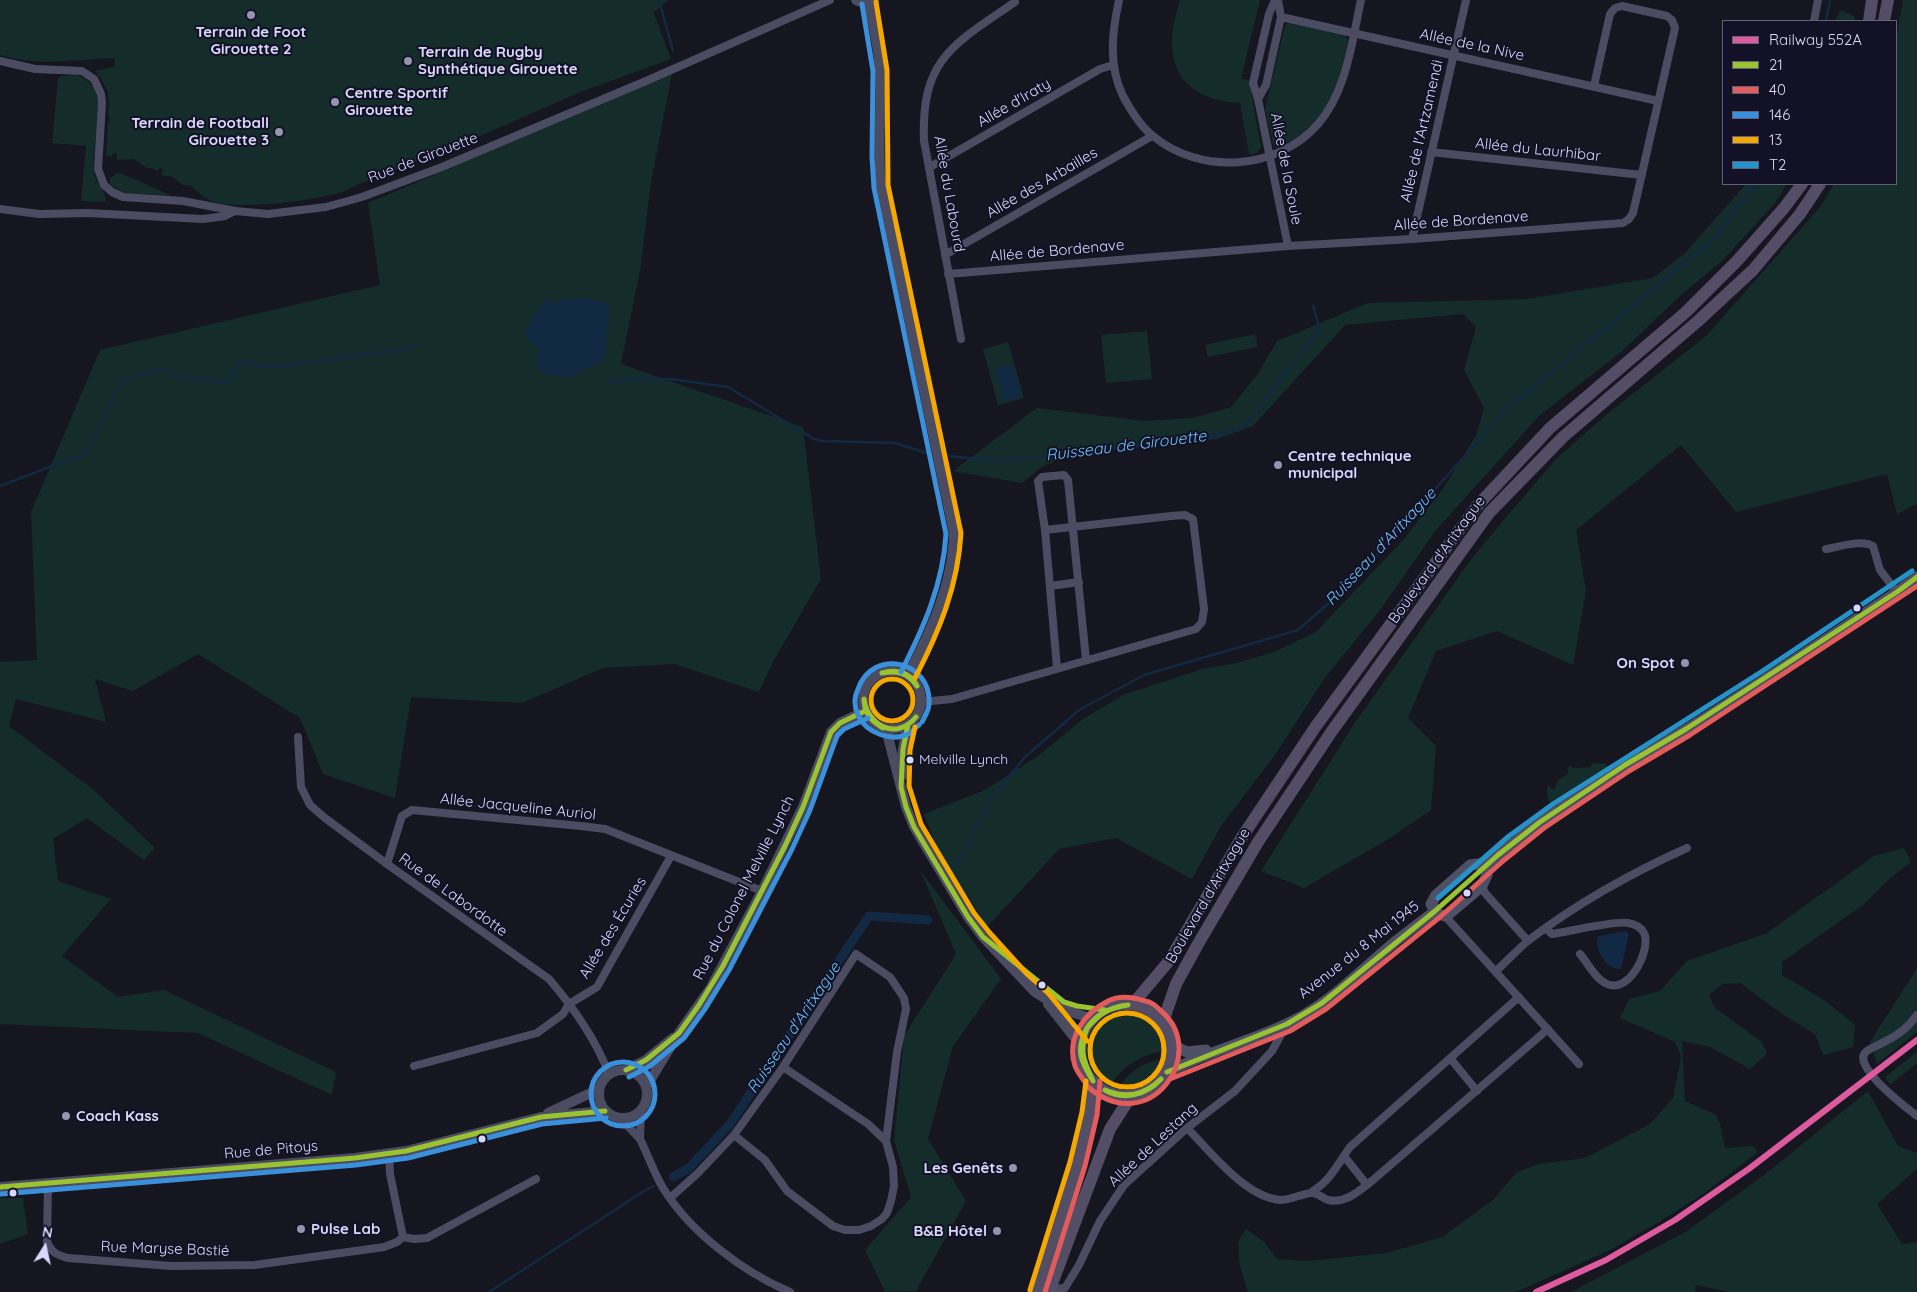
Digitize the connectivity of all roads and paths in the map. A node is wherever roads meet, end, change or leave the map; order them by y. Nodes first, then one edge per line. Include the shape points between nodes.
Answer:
1 (830, 0) edge
2 (856, 0) edge
3 (1119, 0) edge
4 (1277, 0) edge
5 (1361, 0) edge
6 (1466, 0) edge
7 (1818, 0) edge
8 (1872, 0) edge
9 (1888, 0) edge
10 (872, 1) edge
11 (1015, 2) dead end
12 (1281, 17) junction
13 (1814, 20) edge
14 (1869, 20) edge
15 (1884, 20) edge
16 (1354, 33) junction
17 (1454, 55) junction
18 (0, 61) edge
19 (1114, 66) junction
20 (1594, 86) junction
21 (1258, 99) junction
22 (1658, 101) junction
23 (1152, 136) junction
24 (1431, 152) junction
25 (1269, 156) junction
26 (930, 167) junction
27 (1642, 174) junction
28 (1801, 185) edge
29 (1819, 185) edge
30 (0, 209) edge
31 (235, 211) junction
32 (1412, 239) junction
33 (1288, 246) junction
34 (945, 255) junction
35 (948, 274) junction
36 (961, 339) dead end
37 (1073, 527) junction
38 (1045, 530) junction
39 (1826, 549) dead end
40 (1917, 577) edge
41 (1079, 582) junction
42 (1050, 586) junction
43 (1896, 592) junction
44 (1086, 660) junction
45 (1057, 668) junction
46 (908, 675) junction
47 (922, 702) junction
48 (865, 711) junction
49 (908, 725) junction
50 (886, 729) junction
51 (298, 737) dead end
52 (901, 787) junction
53 (1687, 848) dead end
54 (671, 856) junction
55 (386, 864) junction
56 (1484, 867) junction
57 (1482, 886) junction
58 (762, 891) junction
59 (1440, 913) junction
60 (1545, 928) junction
61 (1528, 941) junction
62 (1580, 954) dead end
63 (1496, 971) junction
64 (1519, 997) junction
65 (1044, 999) junction
66 (568, 1004) junction
67 (1134, 1005) junction
68 (1917, 1015) edge
69 (1093, 1019) junction
70 (1163, 1022) junction
71 (1287, 1024) junction
72 (1548, 1029) junction
73 (679, 1032) junction
74 (1249, 1040) junction
75 (1172, 1045) junction
76 (1081, 1046) junction
77 (1450, 1058) junction
78 (1579, 1064) dead end
79 (414, 1066) dead end
80 (783, 1067) junction
81 (626, 1070) junction
82 (1167, 1072) junction
83 (609, 1074) junction
84 (1092, 1081) junction
85 (646, 1088) junction
86 (599, 1089) junction
87 (1477, 1091) junction
88 (1131, 1096) junction
89 (641, 1110) junction
90 (605, 1111) junction
91 (1917, 1116) edge
92 (541, 1117) junction
93 (620, 1118) junction
94 (1187, 1128) junction
95 (734, 1135) junction
96 (640, 1139) junction
97 (886, 1141) junction
98 (390, 1154) junction
99 (1344, 1156) junction
100 (536, 1179) dead end
101 (48, 1184) junction
102 (1367, 1185) junction
103 (0, 1187) edge
104 (1312, 1192) junction
105 (670, 1198) junction
106 (403, 1237) junction
107 (1049, 1291) edge
108 (790, 1292) edge
109 (1036, 1292) edge

1 - 31 street, Rue de Girouette via 442,167 362,197 326,208 268,214
2 - 10 street
3 - 19 street via 1112,43
4 - 12 street, Allée de la Soule
4 - 21 street, Allée de la Soule via 1269,14 1253,83
5 - 16 street
6 - 17 street, Allée de l'Artzamendi
7 - 13 street
8 - 14 main road
9 - 15 main road
10 - 46 street via 880,68 878,136 881,186 954,533 951,563 928,637
11 - 26 street, Allée du Labourd via 960,40 936,69 926,94 924,110 924,142
12 - 16 street, Allée de la Nive
12 - 21 street, Allée de la Soule via 1266,85
16 - 17 street, Allée de la Nive
16 - 25 street via 1337,94 1318,124 1291,146
17 - 20 street, Allée de la Nive
17 - 24 street, Allée de l'Artzamendi
18 - 31 street via 35,69 82,71 94,79 102,103 98,169 104,185 112,192 123,197 183,201
19 - 23 street via 1123,97
19 - 26 street, Allée d'Iraty via 1100,69
20 - 22 street, Allée de la Nive
20 - 22 street, Allée de Bordenave via 1610,14 1615,8 1622,6 1667,16 1674,28
21 - 25 street, Allée de la Soule
22 - 27 street, Allée de Bordenave
23 - 25 street via 1184,154 1208,162 1244,162
23 - 34 street, Allée des Arbailles
24 - 27 street, Allée du Laurhibar
24 - 32 street, Allée de l'Artzamendi
25 - 33 street, Allée de la Soule
26 - 34 street, Allée du Labourd
27 - 32 street, Allée de Bordenave via 1633,213 1623,223
28 - 67 main road, Boulevard d'Aritxague via 1767,228 1699,299 1550,428 1477,506 1316,726 1242,837 1169,961
29 - 70 main road, Boulevard d'Aritxague via 1800,214 1753,270 1698,322 1562,437 1489,513 1332,732 1258,842 1176,984
30 - 31 street, Rue de Girouette via 39,214 203,219
32 - 33 street, Allée de Bordenave
33 - 35 street, Allée de Bordenave
34 - 35 street, Allée du Labourd
35 - 36 street, Allée du Labourd
37 - 38 street
37 - 38 street via 1068,480 1064,475 1042,477 1038,481
37 - 41 street
37 - 44 street via 1185,515 1193,519 1204,609 1202,622 1196,629
38 - 42 street
39 - 43 street via 1870,544 1880,570
40 - 43 main road
41 - 42 street
41 - 44 street
42 - 45 street
43 - 56 main road via 1575,798
44 - 45 street
45 - 47 street via 952,699
46 - 47 street via 919,687
46 - 48 street via 892,670 874,677 864,693
47 - 49 street via 915,719
48 - 50 street via 873,723
48 - 58 street, Rue du Colonel Melville Lynch via 840,723 831,732 803,807
49 - 50 street
49 - 52 street
50 - 52 street
51 - 55 street, Rue de Labordotte via 301,787 310,805
52 - 65 street via 914,827 968,917 996,951
53 - 60 street via 1601,890
54 - 55 street, Allée Jacqueline Auriol via 605,830 412,810 402,816
54 - 58 street, Allée Jacqueline Auriol
54 - 66 street, Allée des Écuries via 597,987
55 - 66 street, Rue de Labordotte via 549,979
56 - 57 main road via 1487,875
56 - 59 main road via 1470,865 1436,894 1431,904
57 - 59 main road, Avenue du 8 Mai 1945
57 - 61 street
58 - 73 street, Rue du Colonel Melville Lynch via 710,989
59 - 63 street
59 - 71 main road, Avenue du 8 Mai 1945 via 1397,940 1322,1003
60 - 61 street
60 - 62 street via 1552,934 1623,922 1639,927 1644,933 1646,942 1642,956 1632,978 1621,985 1602,981
61 - 63 street
63 - 64 street
64 - 72 street
64 - 77 street
65 - 69 street
65 - 76 street
66 - 79 street, Allée des Écuries via 563,1014 537,1033
66 - 83 street, Rue de Labordotte via 595,1044
67 - 69 main road via 1114,1006
67 - 70 main road
68 - 91 street via 1888,1041 1863,1055 1863,1060 1880,1084
69 - 76 main road
70 - 75 main road
71 - 74 main road, Avenue du 8 Mai 1945
71 - 94 street, Allée de Lestang via 1272,1051 1255,1071
72 - 78 street
72 - 87 street
73 - 81 street, Rue du Colonel Melville Lynch via 646,1060
73 - 85 street, Rue du Colonel Melville Lynch
74 - 75 main road, Avenue du 8 Mai 1945 via 1200,1052 1187,1052
74 - 82 main road, Avenue du 8 Mai 1945
75 - 82 main road
76 - 84 main road via 1083,1065
77 - 87 street
77 - 99 street via 1350,1147
80 - 95 street
80 - 97 street via 868,1124
80 - 97 street via 856,954 890,977 904,998 906,1009
81 - 83 street
81 - 85 street via 639,1076
82 - 88 main road via 1158,1084
83 - 86 street
84 - 88 main road via 1111,1093
84 - 109 main road via 1092,1104 1079,1158
85 - 89 street via 647,1100
86 - 90 street
86 - 92 street
87 - 102 street
88 - 107 main road via 1110,1130
89 - 93 street via 635,1115
89 - 96 street
90 - 92 street
90 - 93 street
92 - 98 street, Rue de Pitoys
93 - 96 street
94 - 104 street via 1256,1193 1281,1200
94 - 107 street, Allée de Lestang via 1124,1185 1100,1221 1065,1288
95 - 97 street via 765,1160 787,1191 833,1226 845,1230 872,1226 887,1213 894,1186 893,1166
95 - 105 street
96 - 105 street
98 - 101 street, Rue de Pitoys
98 - 106 street via 390,1174
99 - 102 street
99 - 104 street via 1332,1176
100 - 106 street, Rue Maryse Bastié via 427,1238
101 - 103 street, Rue de Pitoys
101 - 106 street, Rue Maryse Bastié via 47,1242 57,1255 68,1258 171,1266 255,1265 389,1246
102 - 104 street via 1343,1200 1329,1200
105 - 108 street via 689,1222 746,1268

